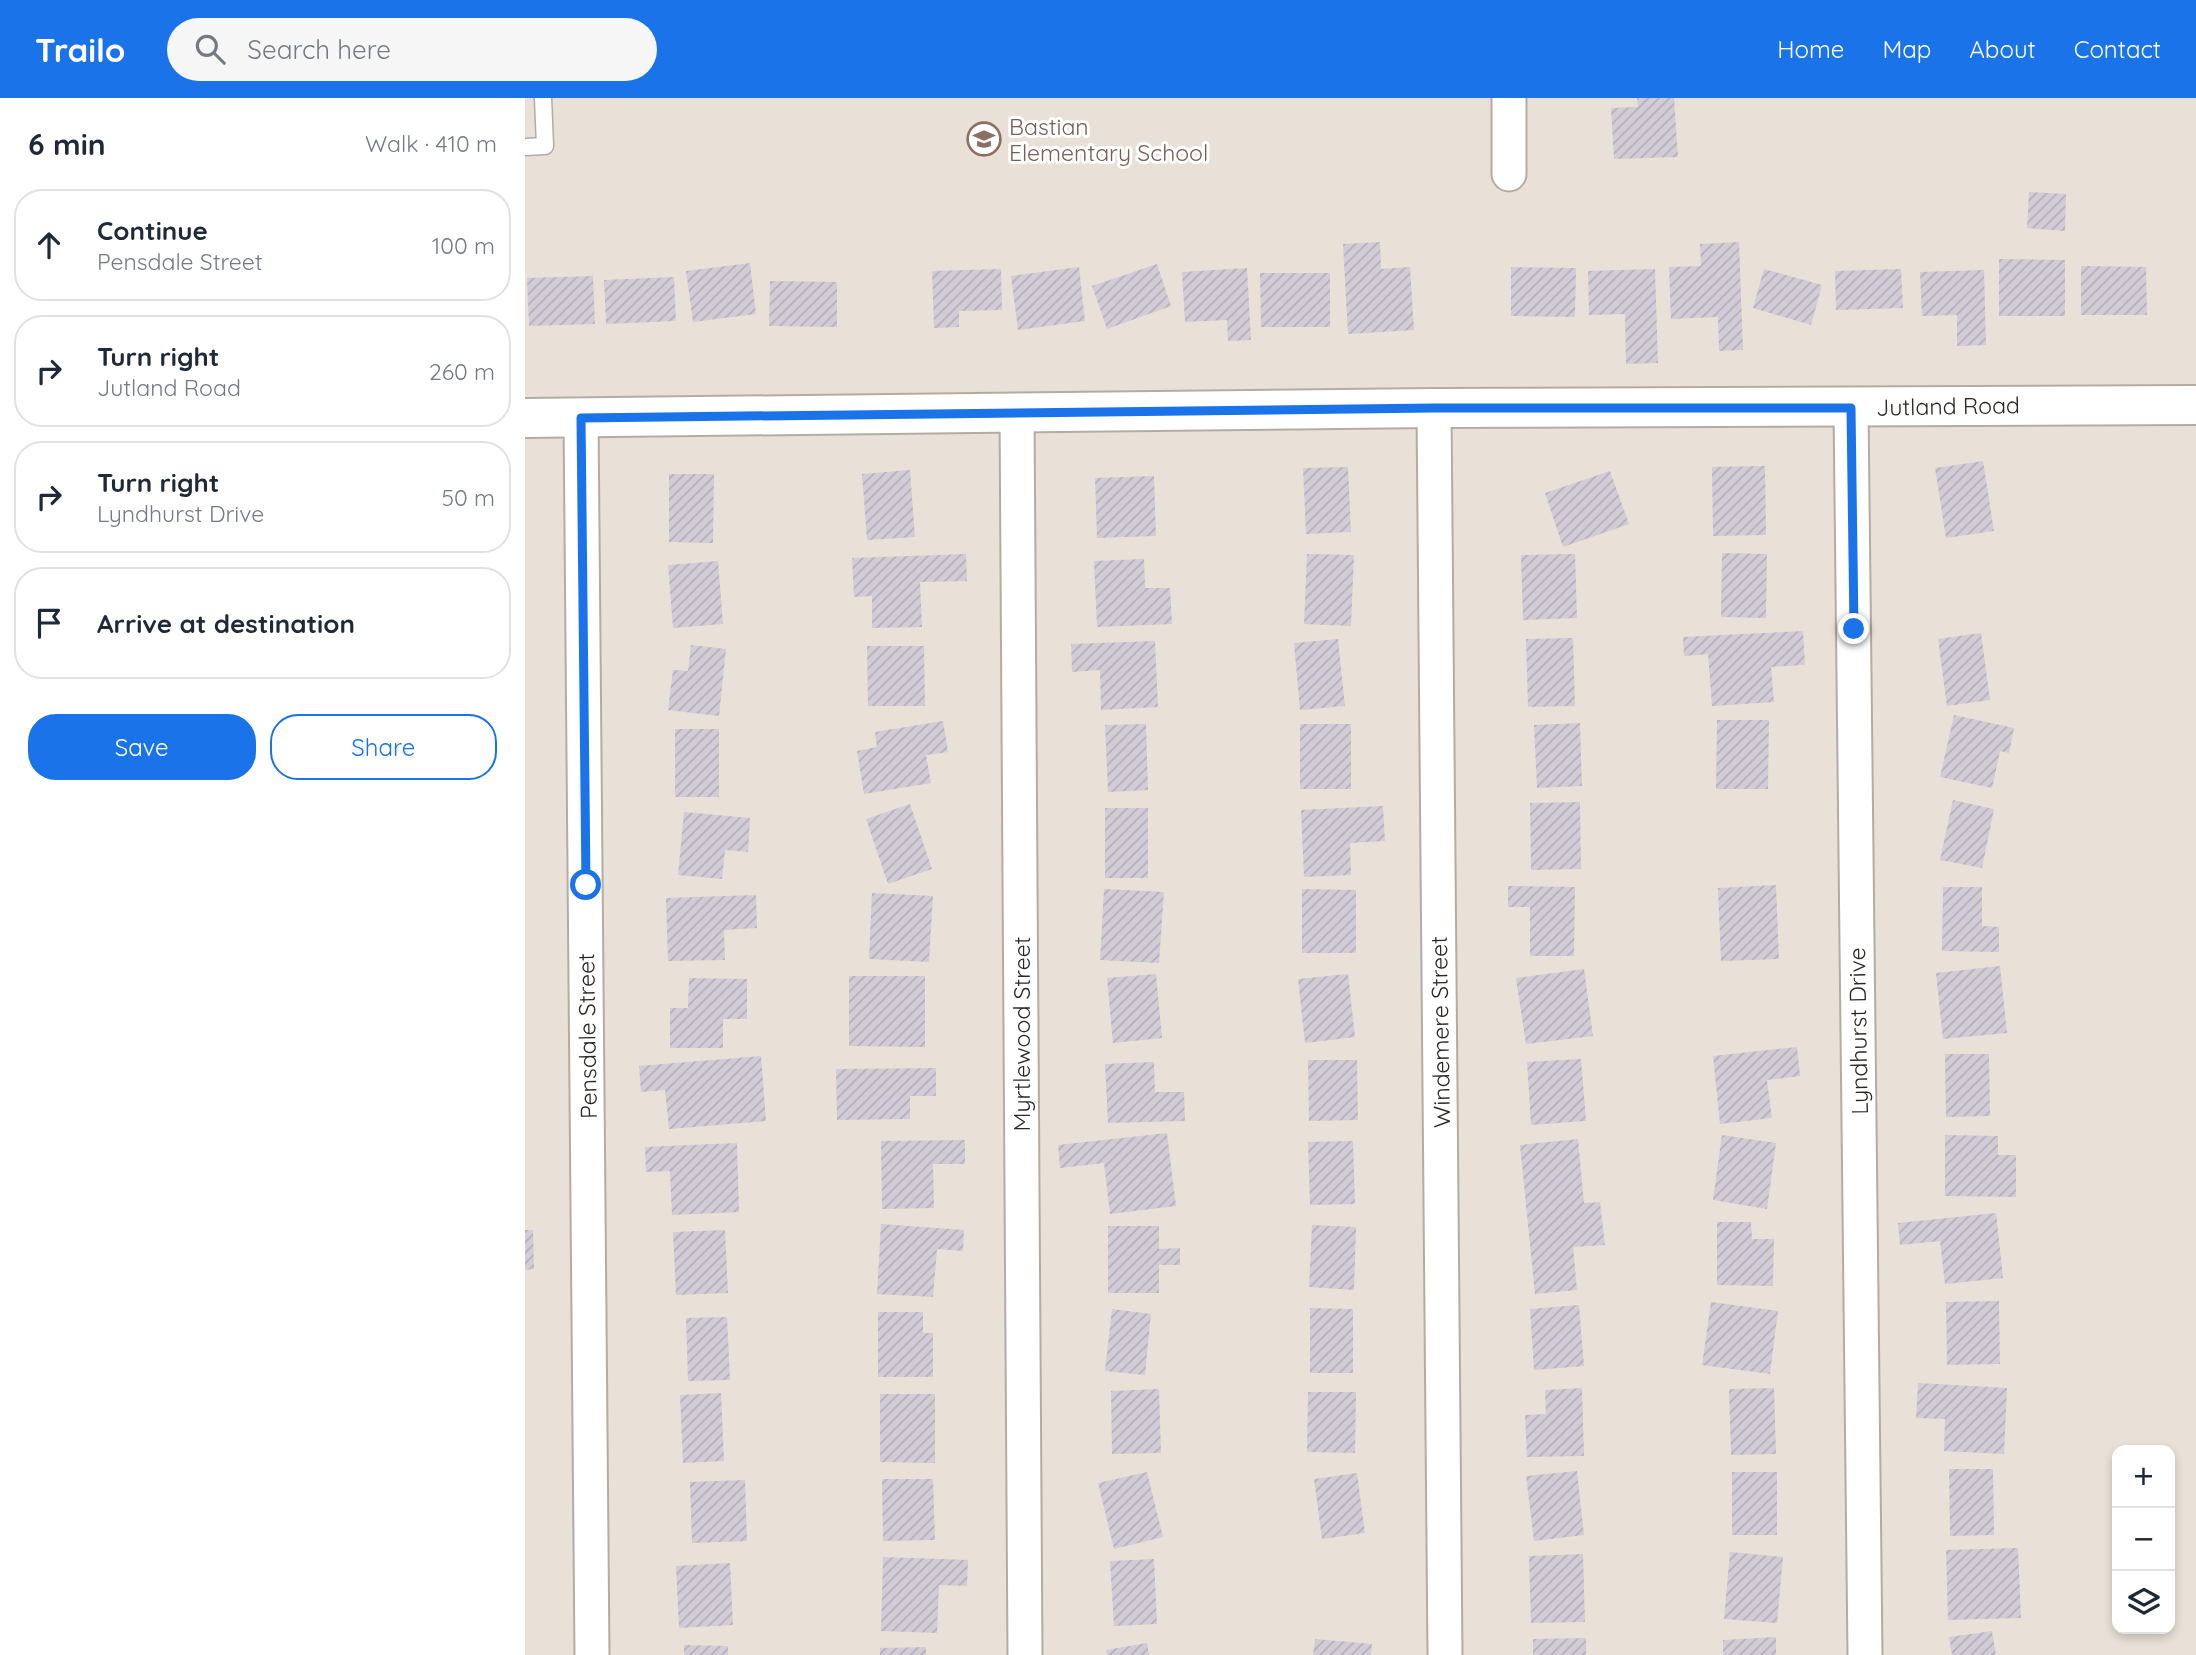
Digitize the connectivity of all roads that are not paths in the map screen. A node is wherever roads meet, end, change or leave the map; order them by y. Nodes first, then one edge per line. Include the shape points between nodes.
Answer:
1 (543, 98) edge
2 (1509, 98) edge
3 (525, 148) edge
4 (1509, 174) dead end
5 (2196, 405) edge
6 (1434, 408) junction
7 (1851, 408) junction
8 (1017, 412) junction
9 (525, 418) edge
10 (581, 418) junction
11 (592, 1655) edge
12 (1025, 1655) edge
13 (1445, 1655) edge
14 (1865, 1655) edge

1 - 3 lane via 545,146
2 - 4 street
5 - 7 street, Jutland Road
6 - 7 street, Jutland Road
6 - 8 street, Jutland Road
6 - 13 street, Windemere Street
7 - 14 street, Lyndhurst Drive
8 - 10 street, Jutland Road
8 - 12 street, Myrtlewood Street
9 - 10 street, Jutland Road
10 - 11 street, Pensdale Street

